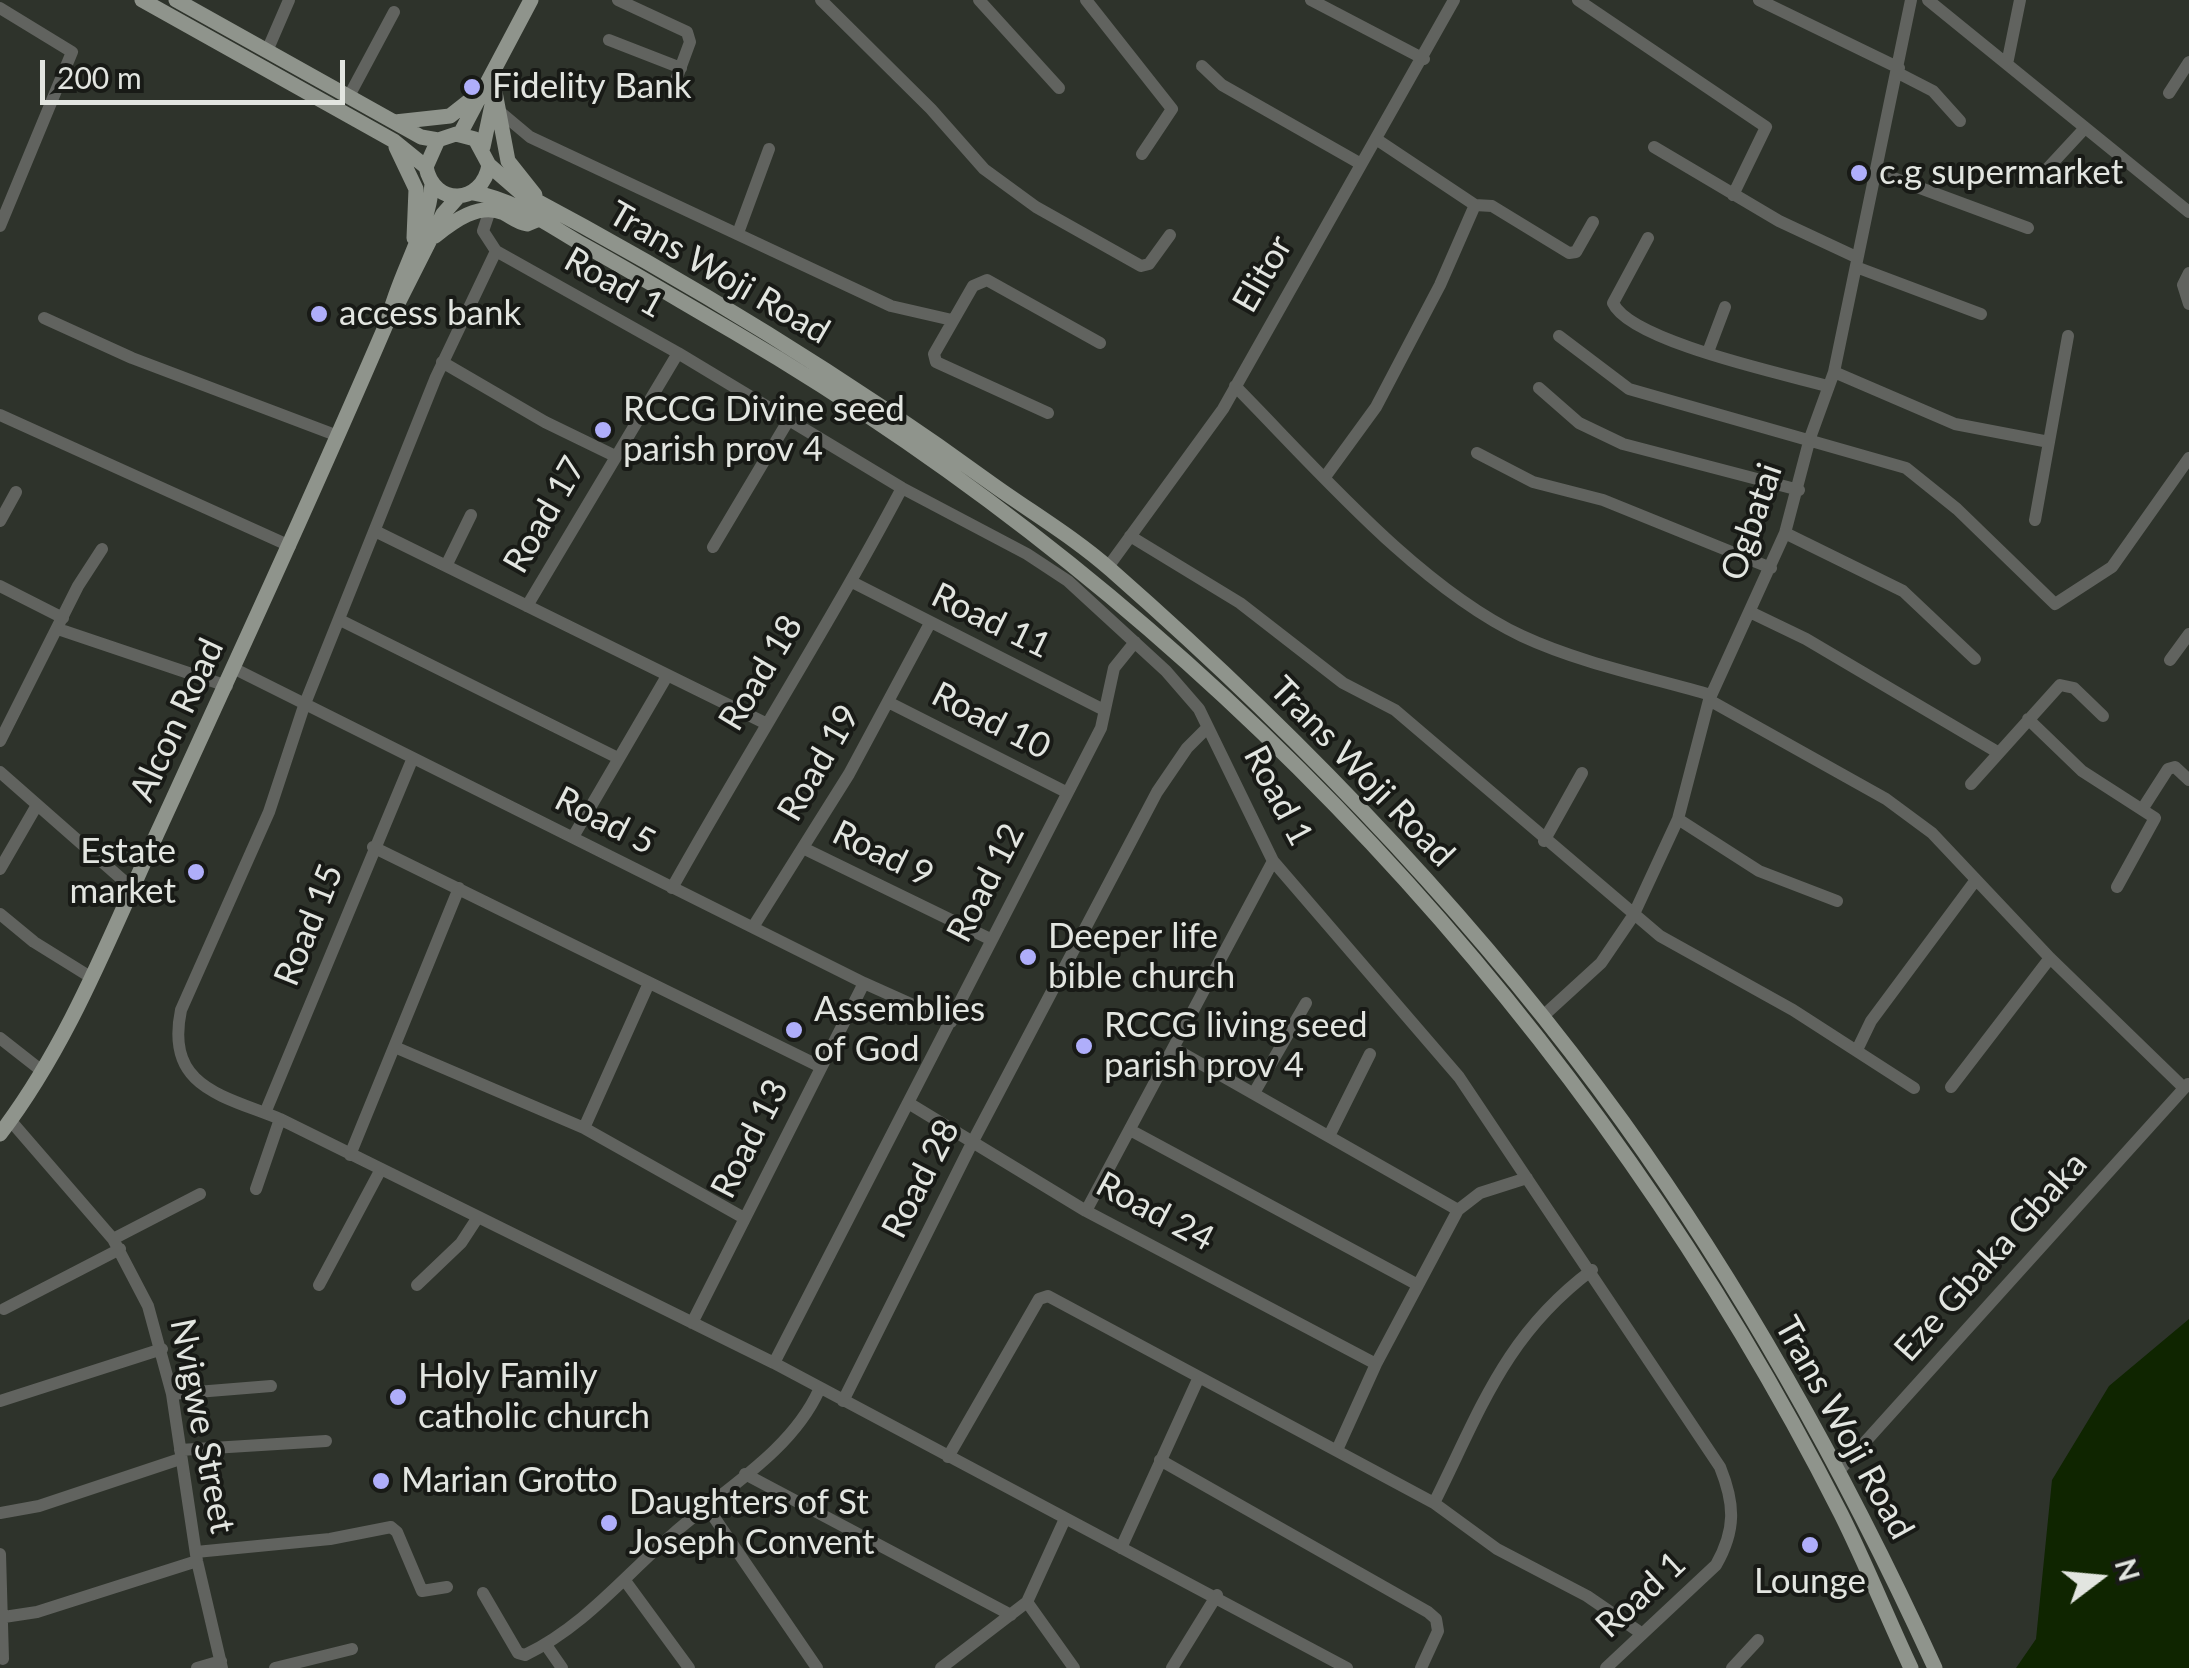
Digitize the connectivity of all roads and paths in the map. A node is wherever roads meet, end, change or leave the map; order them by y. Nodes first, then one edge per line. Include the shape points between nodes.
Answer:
1 (142, 0) edge
2 (176, 0) edge
3 (288, 0) edge
4 (531, 0) edge
5 (618, 0) edge
6 (821, 0) edge
7 (979, 0) edge
8 (1086, 0) edge
9 (1311, 0) edge
10 (1454, 0) edge
11 (1578, 0) edge
12 (1759, 0) edge
13 (1911, 0) edge
14 (1928, 0) edge
15 (2020, 0) edge
16 (0, 8) edge
17 (394, 12) dead end
18 (609, 40) dead end
19 (268, 51) junction
20 (1424, 59) junction
21 (2189, 62) edge
22 (2007, 64) junction
23 (1202, 66) dead end
24 (1899, 71) junction
25 (492, 88) junction
26 (1059, 88) dead end
27 (2169, 93) dead end
28 (349, 96) junction
29 (498, 110) junction
30 (1960, 121) dead end
31 (395, 122) junction
32 (2084, 128) junction
33 (460, 134) junction
34 (391, 139) junction
35 (1376, 139) junction
36 (438, 140) junction
37 (482, 146) junction
38 (1654, 147) dead end
39 (768, 149) dead end
40 (1142, 154) dead end
41 (1362, 164) junction
42 (489, 165) junction
43 (426, 167) junction
44 (2047, 169) dead end
45 (1876, 172) junction
46 (432, 184) junction
47 (466, 195) junction
48 (1733, 195) junction
49 (1475, 204) junction
50 (490, 210) junction
51 (542, 212) junction
52 (2189, 212) edge
53 (1593, 222) dead end
54 (0, 226) edge
55 (2028, 228) dead end
56 (738, 233) junction
57 (1170, 235) dead end
58 (1648, 238) dead end
59 (424, 241) junction
60 (496, 251) junction
61 (1856, 262) junction
62 (2189, 273) edge
63 (2189, 304) edge
64 (1725, 307) dead end
65 (1981, 314) dead end
66 (44, 318) dead end
67 (952, 320) junction
68 (1559, 336) dead end
69 (2068, 336) dead end
70 (1100, 343) dead end
71 (1708, 352) junction
72 (678, 353) junction
73 (442, 362) junction
74 (1834, 372) junction
75 (1234, 386) junction
76 (1827, 386) junction
77 (1539, 388) dead end
78 (1048, 413) dead end
79 (0, 415) edge
80 (788, 421) junction
81 (338, 436) junction
82 (1810, 438) junction
83 (2049, 442) junction
84 (1477, 452) dead end
85 (615, 456) junction
86 (2189, 458) edge
87 (1325, 477) junction
88 (902, 488) junction
89 (1799, 490) junction
90 (16, 492) dead end
91 (471, 515) dead end
92 (2034, 520) dead end
93 (0, 521) edge
94 (375, 532) junction
95 (1785, 533) junction
96 (1130, 536) junction
97 (290, 546) junction
98 (102, 548) dead end
99 (713, 548) dead end
100 (446, 566) junction
101 (1108, 567) junction
102 (1771, 568) junction
103 (852, 582) junction
104 (0, 586) edge
105 (527, 606) junction
106 (1752, 612) junction
107 (340, 620) junction
108 (60, 623) junction
109 (929, 625) junction
110 (2189, 634) edge
111 (1134, 642) junction
112 (1975, 659) dead end
113 (2170, 660) dead end
114 (234, 669) junction
115 (667, 676) junction
116 (226, 686) junction
117 (1710, 698) junction
118 (888, 702) junction
119 (304, 706) junction
120 (1104, 710) junction
121 (2102, 716) dead end
122 (2028, 719) junction
123 (765, 723) junction
124 (1207, 728) junction
125 (0, 741) edge
126 (1999, 753) junction
127 (616, 757) junction
128 (412, 760) junction
129 (0, 772) edge
130 (1582, 773) dead end
131 (2189, 780) edge
132 (1971, 784) dead end
133 (1066, 792) junction
134 (36, 805) junction
135 (2143, 808) junction
136 (1678, 819) junction
137 (573, 836) junction
138 (1544, 842) junction
139 (372, 847) junction
140 (803, 848) junction
141 (1273, 861) junction
142 (0, 869) edge
143 (1975, 881) junction
144 (2117, 886) dead end
145 (460, 888) junction
146 (672, 888) junction
147 (133, 889) junction
148 (1837, 901) dead end
149 (0, 914) edge
150 (1633, 916) junction
151 (753, 928) junction
152 (990, 939) junction
153 (2050, 958) junction
154 (92, 978) junction
155 (648, 983) junction
156 (864, 983) junction
157 (1306, 1003) dead end
158 (1542, 1017) junction
159 (950, 1022) junction
160 (0, 1038) edge
161 (397, 1048) junction
162 (1175, 1049) junction
163 (1857, 1050) junction
164 (1370, 1054) dead end
165 (821, 1066) junction
166 (42, 1071) junction
167 (2186, 1085) edge
168 (1951, 1087) dead end
169 (1914, 1088) dead end
170 (1254, 1093) junction
171 (910, 1104) junction
172 (265, 1113) junction
173 (280, 1120) junction
174 (4, 1126) edge
175 (584, 1128) junction
176 (1130, 1130) junction
177 (1330, 1134) junction
178 (972, 1143) junction
179 (350, 1156) junction
180 (381, 1169) junction
181 (1527, 1178) junction
182 (256, 1188) dead end
183 (200, 1194) dead end
184 (1669, 1206) junction
185 (1086, 1210) junction
186 (1458, 1210) junction
187 (478, 1218) junction
188 (744, 1218) junction
189 (116, 1244) junction
190 (1592, 1270) junction
191 (319, 1285) dead end
192 (418, 1285) dead end
193 (1418, 1285) junction
194 (1724, 1291) junction
195 (4, 1308) dead end
196 (692, 1323) junction
197 (162, 1349) junction
198 (774, 1363) junction
199 (1376, 1364) junction
200 (1200, 1377) junction
201 (271, 1386) dead end
202 (819, 1390) junction
203 (172, 1394) junction
204 (0, 1401) edge
205 (843, 1401) junction
206 (326, 1441) dead end
207 (1337, 1450) junction
208 (180, 1454) junction
209 (948, 1457) junction
210 (1160, 1460) junction
211 (1838, 1472) junction
212 (745, 1474) junction
213 (1434, 1503) junction
214 (707, 1508) junction
215 (0, 1513) edge
216 (1064, 1521) junction
217 (1121, 1548) junction
218 (197, 1557) junction
219 (0, 1558) edge
220 (626, 1582) junction
221 (446, 1586) dead end
222 (483, 1593) dead end
223 (1217, 1595) junction
224 (1027, 1602) junction
225 (1011, 1615) junction
226 (4, 1617) junction
227 (1641, 1633) junction
228 (1758, 1640) dead end
229 (546, 1645) junction
230 (352, 1649) dead end
231 (3, 1659) dead end
232 (221, 1665) edge
233 (943, 1667) edge
234 (197, 1668) edge
235 (275, 1668) edge
236 (562, 1668) edge
237 (688, 1668) edge
238 (817, 1668) edge
239 (1074, 1668) edge
240 (1172, 1668) edge
241 (1348, 1668) edge
242 (1421, 1668) edge
243 (1606, 1668) edge
244 (1732, 1668) edge
245 (1911, 1668) edge
246 (1935, 1668) edge

1 - 34 main road
2 - 19 main road
3 - 19 street
4 - 25 main road
5 - 18 street via 687,32 690,42 678,74
6 - 57 street via 984,169 1036,208 1141,266
7 - 26 street
8 - 40 street via 1172,109
9 - 20 street
10 - 20 street, Elitor
11 - 48 street via 1766,127
12 - 24 street
13 - 24 street, Ogbatai
14 - 22 street
15 - 22 street
16 - 54 street via 72,52
17 - 28 street
19 - 28 main road
20 - 35 street, Elitor
21 - 27 street
22 - 32 street
23 - 41 street via 1222,85
24 - 30 street via 1934,90
24 - 45 street, Ogbatai
25 - 29 main road
25 - 31 main road via 450,116
25 - 33 main road
25 - 37 main road
28 - 31 main road
29 - 51 main road via 508,161
29 - 56 street via 530,137
31 - 36 main road
32 - 44 street
32 - 52 street
33 - 36 main road
33 - 37 main road
34 - 43 main road
34 - 59 main road via 416,189
35 - 41 street, Elitor
35 - 49 street
36 - 43 main road
37 - 42 main road
38 - 48 street
39 - 56 street
41 - 75 street, Elitor
42 - 47 main road via 487,176
42 - 51 main road, Trans Woji Road
43 - 46 main road
45 - 55 street
45 - 61 street, Ogbatai
46 - 47 main road via 442,194
46 - 59 main road
47 - 51 main road, Trans Woji Road
47 - 59 main road
48 - 61 street
49 - 53 street via 1492,206 1570,254
49 - 87 street via 1376,408
50 - 51 main road via 526,224
50 - 59 main road via 469,213
50 - 60 street via 483,231
51 - 101 main road, Trans Woji Road via 745,319 890,410
51 - 184 main road, Trans Woji Road via 889,430 1046,542 1159,634 1408,881
56 - 67 street via 891,306
58 - 71 street via 1614,308 1672,343
59 - 81 main road, Alcon Road via 403,302 388,320
60 - 72 street, Road 1
60 - 73 street
61 - 65 street
61 - 74 street, Ogbatai
62 - 63 street via 2183,285
64 - 71 street
66 - 81 street
67 - 70 street via 984,279
67 - 78 street via 934,354 941,368
68 - 82 street via 1629,389
69 - 83 street
71 - 76 street
72 - 80 street, Road 1
72 - 85 street, Road 17
73 - 85 street
73 - 94 street
74 - 76 street, Ogbatai
74 - 83 street via 1954,424
75 - 87 street
75 - 96 street, Elitor
76 - 82 street, Ogbatai
77 - 89 street via 1579,423 1623,444
79 - 97 street
80 - 88 street, Road 1
80 - 99 street
81 - 97 main road, Alcon Road
82 - 86 street via 1906,468 2059,603 2112,568
82 - 89 street, Ogbatai
83 - 92 street
84 - 102 street via 1533,482 1603,500
85 - 105 street, Road 17
87 - 117 street via 1424,568 1510,630
88 - 103 street, Road 18
88 - 111 street, Road 1 via 1054,572
89 - 95 street, Ogbatai
90 - 93 street
91 - 100 street
94 - 100 street
94 - 107 street
95 - 102 street, Ogbatai
95 - 112 street via 1903,591
96 - 101 street, Elitor
96 - 138 street via 1240,603 1344,683 1395,710
97 - 114 main road, Alcon Road
98 - 108 street
100 - 105 street
101 - 158 main road, Trans Woji Road via 1340,784
102 - 106 street, Ogbatai
103 - 109 street, Road 11
103 - 123 street, Road 18
104 - 108 street
105 - 115 street
106 - 117 street, Ogbatai
106 - 126 street
107 - 119 street
107 - 127 street
108 - 116 street
108 - 125 street
109 - 118 street, Road 19
109 - 120 street, Road 11
110 - 113 street
111 - 120 street, Road 12 via 1114,668
111 - 124 street, Road 1 via 1200,710
114 - 116 main road, Alcon Road
114 - 119 street, Road 5
115 - 123 street
115 - 127 street
116 - 147 main road, Alcon Road
117 - 136 street, Ogbatai
117 - 143 street via 1886,799 1932,833
118 - 133 street, Road 10
118 - 140 street, Road 19
119 - 128 street, Road 5
119 - 172 street via 269,812 176,1033 192,1078
120 - 133 street, Road 12
121 - 122 street via 2066,684
122 - 126 street
122 - 135 street via 2082,771
123 - 146 street, Road 18
124 - 141 street, Road 1
124 - 178 street, Road 28 via 1157,792
126 - 132 street
127 - 137 street
128 - 137 street, Road 5
128 - 139 street, Road 15
129 - 134 street
130 - 138 street
131 - 135 street via 2168,769
133 - 152 street, Road 12
134 - 142 street
134 - 147 street
135 - 144 street via 2156,820
136 - 148 street via 1759,871
136 - 150 street, Ogbatai
137 - 146 street, Road 5
138 - 150 street
139 - 145 street
139 - 172 street, Road 15
140 - 151 street, Road 19
140 - 152 street, Road 9
141 - 162 street
141 - 181 street, Road 1 via 1458,1077
143 - 153 street
143 - 163 street via 1871,1021
145 - 155 street
145 - 161 street
146 - 151 street, Road 5
147 - 154 main road, Alcon Road
149 - 154 street
150 - 158 street, Ogbatai via 1601,963
150 - 163 street
151 - 156 street, Road 5
152 - 159 street, Road 12
153 - 167 street
153 - 168 street
154 - 166 main road, Alcon Road
155 - 165 street
155 - 175 street
156 - 159 street, Road 5
156 - 165 street, Road 13
157 - 170 street
158 - 184 main road, Trans Woji Road via 1624,1123
159 - 171 street, Road 12
160 - 166 street
161 - 175 street
161 - 179 street
162 - 170 street
162 - 176 street
163 - 169 street
164 - 177 street
165 - 188 street, Road 13
166 - 174 main road, Alcon Road
167 - 211 street, Eze Gbaka Gbaka
170 - 177 street
171 - 178 street, Road 24
171 - 198 street, Road 12
172 - 173 street
173 - 179 street
173 - 182 street
174 - 189 street, Nvigwe Street
175 - 188 street
176 - 185 street
176 - 193 street
177 - 186 street
178 - 185 street, Road 24
178 - 205 street, Road 28
179 - 180 street
180 - 187 street
180 - 191 street
181 - 186 street via 1480,1193
181 - 190 street, Road 1
183 - 189 street
184 - 194 main road, Trans Woji Road
185 - 199 street, Road 24
186 - 193 street
187 - 192 street
187 - 196 street
188 - 196 street, Road 13
189 - 195 street
189 - 197 street, Nvigwe Street
190 - 213 street via 1518,1339
190 - 227 street, Road 1 via 1720,1467 1734,1517 1728,1545 1706,1579
193 - 199 street
194 - 211 main road, Trans Woji Road
194 - 245 main road, Trans Woji Road via 1842,1516
196 - 198 street
197 - 203 street, Nvigwe Street
197 - 204 street
198 - 202 street
199 - 207 street
200 - 207 street
200 - 209 street via 1043,1296
200 - 210 street
201 - 203 street
202 - 205 street
202 - 212 street via 801,1424
203 - 208 street, Nvigwe Street
205 - 209 street
206 - 208 street
207 - 213 street
208 - 215 street via 39,1506
208 - 218 street, Nvigwe Street
209 - 216 street
210 - 217 street
210 - 242 street via 1428,1612 1438,1630
211 - 246 main road, Trans Woji Road
212 - 214 street
212 - 225 street
213 - 227 street via 1496,1549
214 - 220 street
214 - 238 street
216 - 217 street
216 - 224 street
217 - 223 street
218 - 221 street via 391,1527 422,1591
218 - 226 street via 37,1612
218 - 232 street, Nvigwe Street
219 - 226 street
220 - 229 street
220 - 237 street
222 - 229 street via 520,1654
223 - 240 street
223 - 241 street
224 - 225 street
224 - 239 street
225 - 233 street
226 - 231 street
227 - 243 street, Road 1
228 - 244 street
229 - 236 street
230 - 235 street
232 - 234 street

